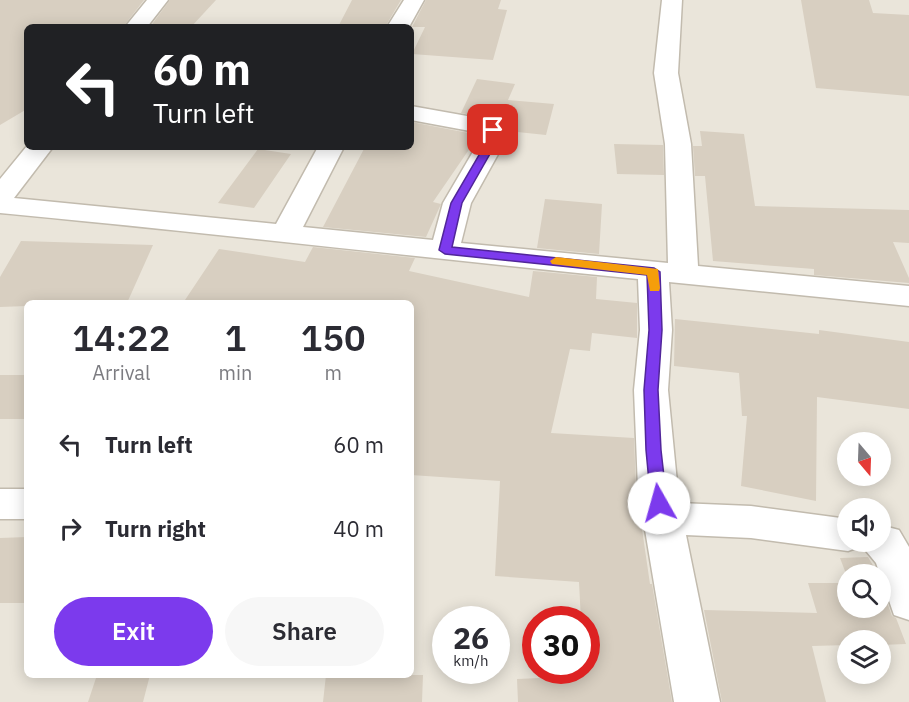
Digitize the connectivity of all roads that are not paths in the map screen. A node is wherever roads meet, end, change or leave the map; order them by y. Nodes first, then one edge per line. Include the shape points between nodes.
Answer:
1 (158, 0) edge
2 (414, 0) edge
3 (672, 0) edge
4 (138, 24) edge
5 (400, 24) edge
6 (414, 114) edge
7 (38, 150) edge
8 (329, 150) edge
9 (0, 197) edge
10 (0, 205) edge
11 (285, 234) junction
12 (445, 250) junction
13 (668, 272) junction
14 (909, 296) edge
15 (0, 504) edge
16 (24, 504) edge
17 (661, 518) junction
18 (837, 534) edge
19 (891, 552) edge
20 (909, 602) edge
21 (697, 702) edge

1 - 4 street
2 - 5 street
3 - 13 street via 666,73 678,144
6 - 12 street via 493,130 494,138 457,203
7 - 9 street
8 - 11 street
10 - 11 street
11 - 12 street
12 - 13 street
13 - 14 street
13 - 17 street via 656,330 652,400
15 - 16 street
17 - 18 street via 751,522
17 - 21 street
19 - 20 street

